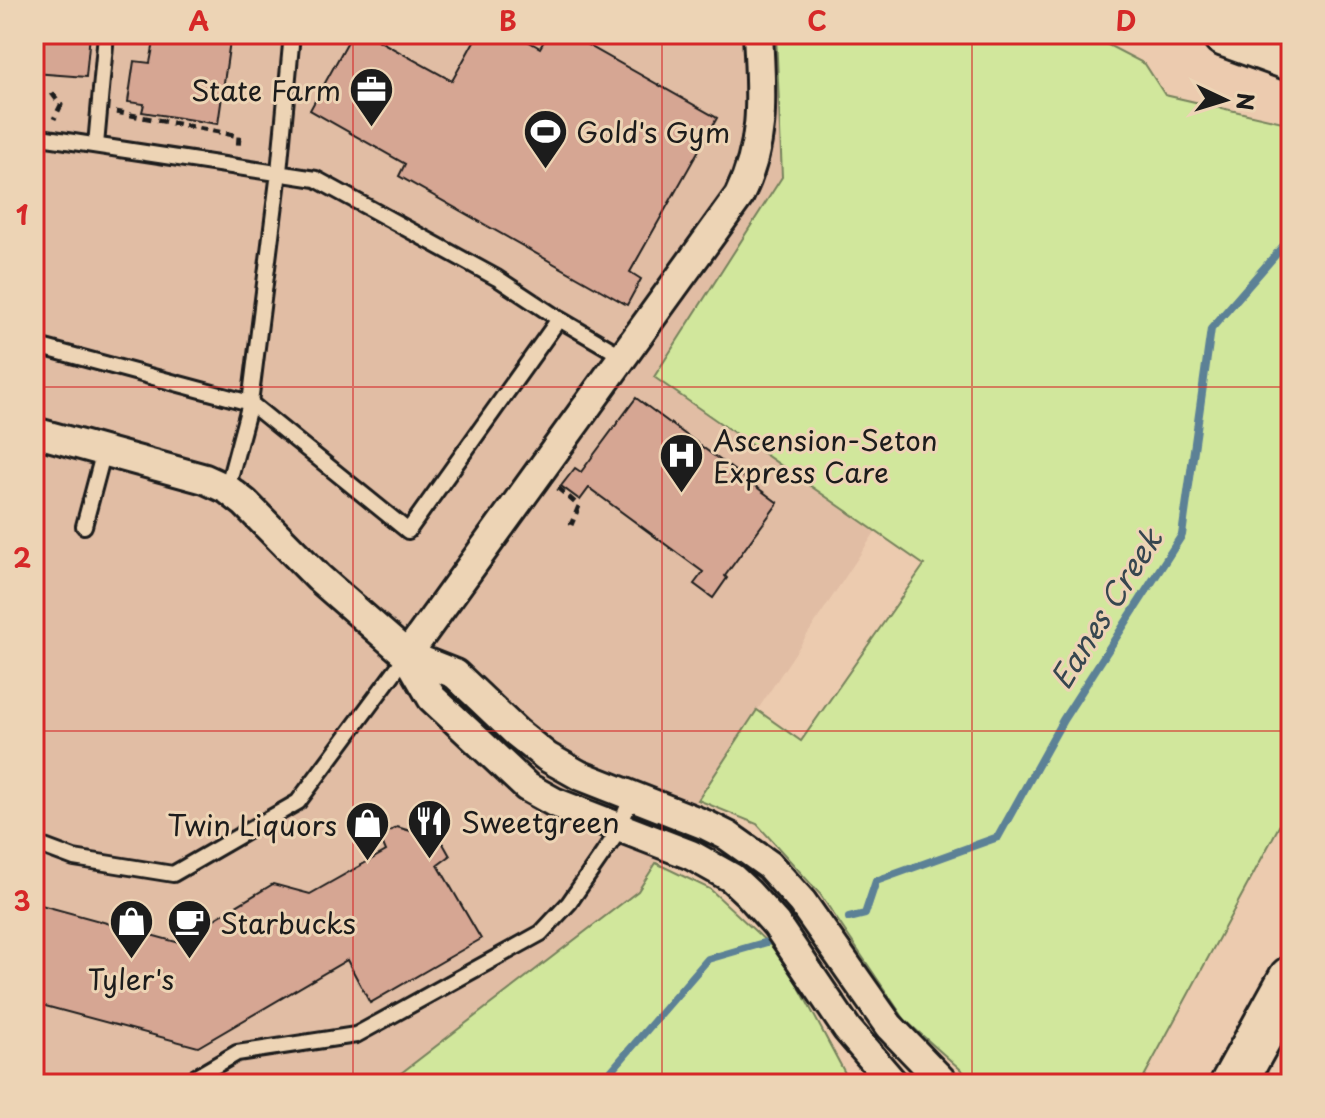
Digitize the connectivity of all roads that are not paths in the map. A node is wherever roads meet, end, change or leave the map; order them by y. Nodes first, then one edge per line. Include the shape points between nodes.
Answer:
1 (106, 34) edge
2 (292, 34) edge
3 (758, 34) edge
4 (1225, 34) edge
5 (1288, 57) edge
6 (34, 136) edge
7 (96, 145) junction
8 (279, 172) junction
9 (559, 319) junction
10 (34, 345) edge
11 (624, 357) junction
12 (250, 403) junction
13 (34, 432) edge
14 (104, 451) junction
15 (227, 489) junction
16 (84, 526) dead end
17 (407, 655) junction
18 (632, 796) junction
19 (620, 827) junction
20 (34, 843) edge
21 (1291, 979) edge
22 (184, 1084) edge
23 (894, 1084) edge
24 (945, 1084) edge
25 (1233, 1084) edge

1 - 7 lane
2 - 8 lane
3 - 11 street via 761,118 747,179 715,233
4 - 5 main road
6 - 7 lane
7 - 8 lane
8 - 9 lane via 316,179 497,278
8 - 12 lane
9 - 11 lane
9 - 12 lane via 408,531
10 - 12 lane
11 - 17 street
12 - 15 lane
13 - 14 street
14 - 15 street
14 - 16 lane
15 - 17 street
17 - 18 street via 455,674 558,765
17 - 19 street via 424,689 516,778 547,798
17 - 20 lane via 298,802 173,874 74,858
18 - 19 lane
18 - 24 street via 728,836 769,865 802,902 889,1026
19 - 22 lane via 569,903 541,933 356,1035 237,1053
19 - 23 street via 713,866 748,893
21 - 25 main road

